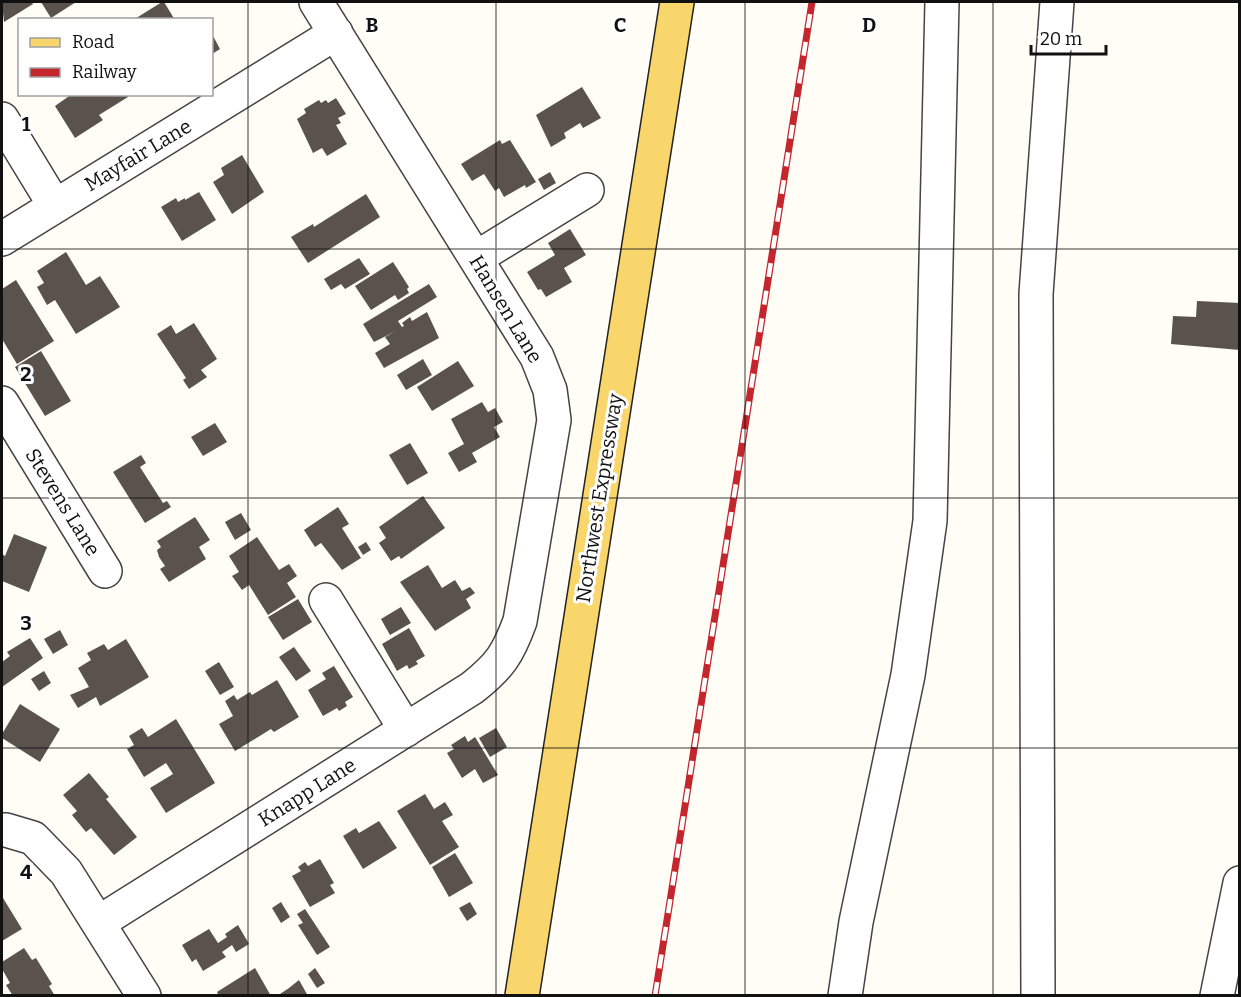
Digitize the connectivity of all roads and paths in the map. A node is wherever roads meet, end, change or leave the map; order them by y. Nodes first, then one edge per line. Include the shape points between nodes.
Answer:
1 (316, 2) edge
2 (677, 2) edge
3 (942, 2) edge
4 (1057, 2) edge
5 (336, 33) junction
6 (2, 119) edge
7 (587, 189) dead end
8 (55, 206) junction
9 (2, 239) edge
10 (476, 258) junction
11 (2, 403) edge
12 (105, 570) dead end
13 (326, 600) dead end
14 (508, 653) joint
15 (406, 730) junction
16 (6, 830) dead end
17 (1239, 883) edge
18 (98, 923) junction
19 (144, 996) edge
20 (522, 996) edge
21 (845, 996) edge
22 (1038, 996) edge
23 (1217, 996) edge

1 - 5 street, Hansen Lane
2 - 20 main road, Northwest Expressway
3 - 21 street via 930,521 908,675 856,922
4 - 22 street via 1035,294
5 - 8 street, Mayfair Lane
5 - 10 street, Hansen Lane
6 - 8 street
7 - 10 street
8 - 9 street, Mayfair Lane
10 - 14 street, Hansen Lane via 537,357 550,390 554,420 520,621
11 - 12 street, Stevens Lane
13 - 15 street
14 - 15 street, Knapp Lane via 495,670 472,688
15 - 18 street, Knapp Lane
16 - 18 street via 33,838 49,852
17 - 23 street
18 - 19 street

